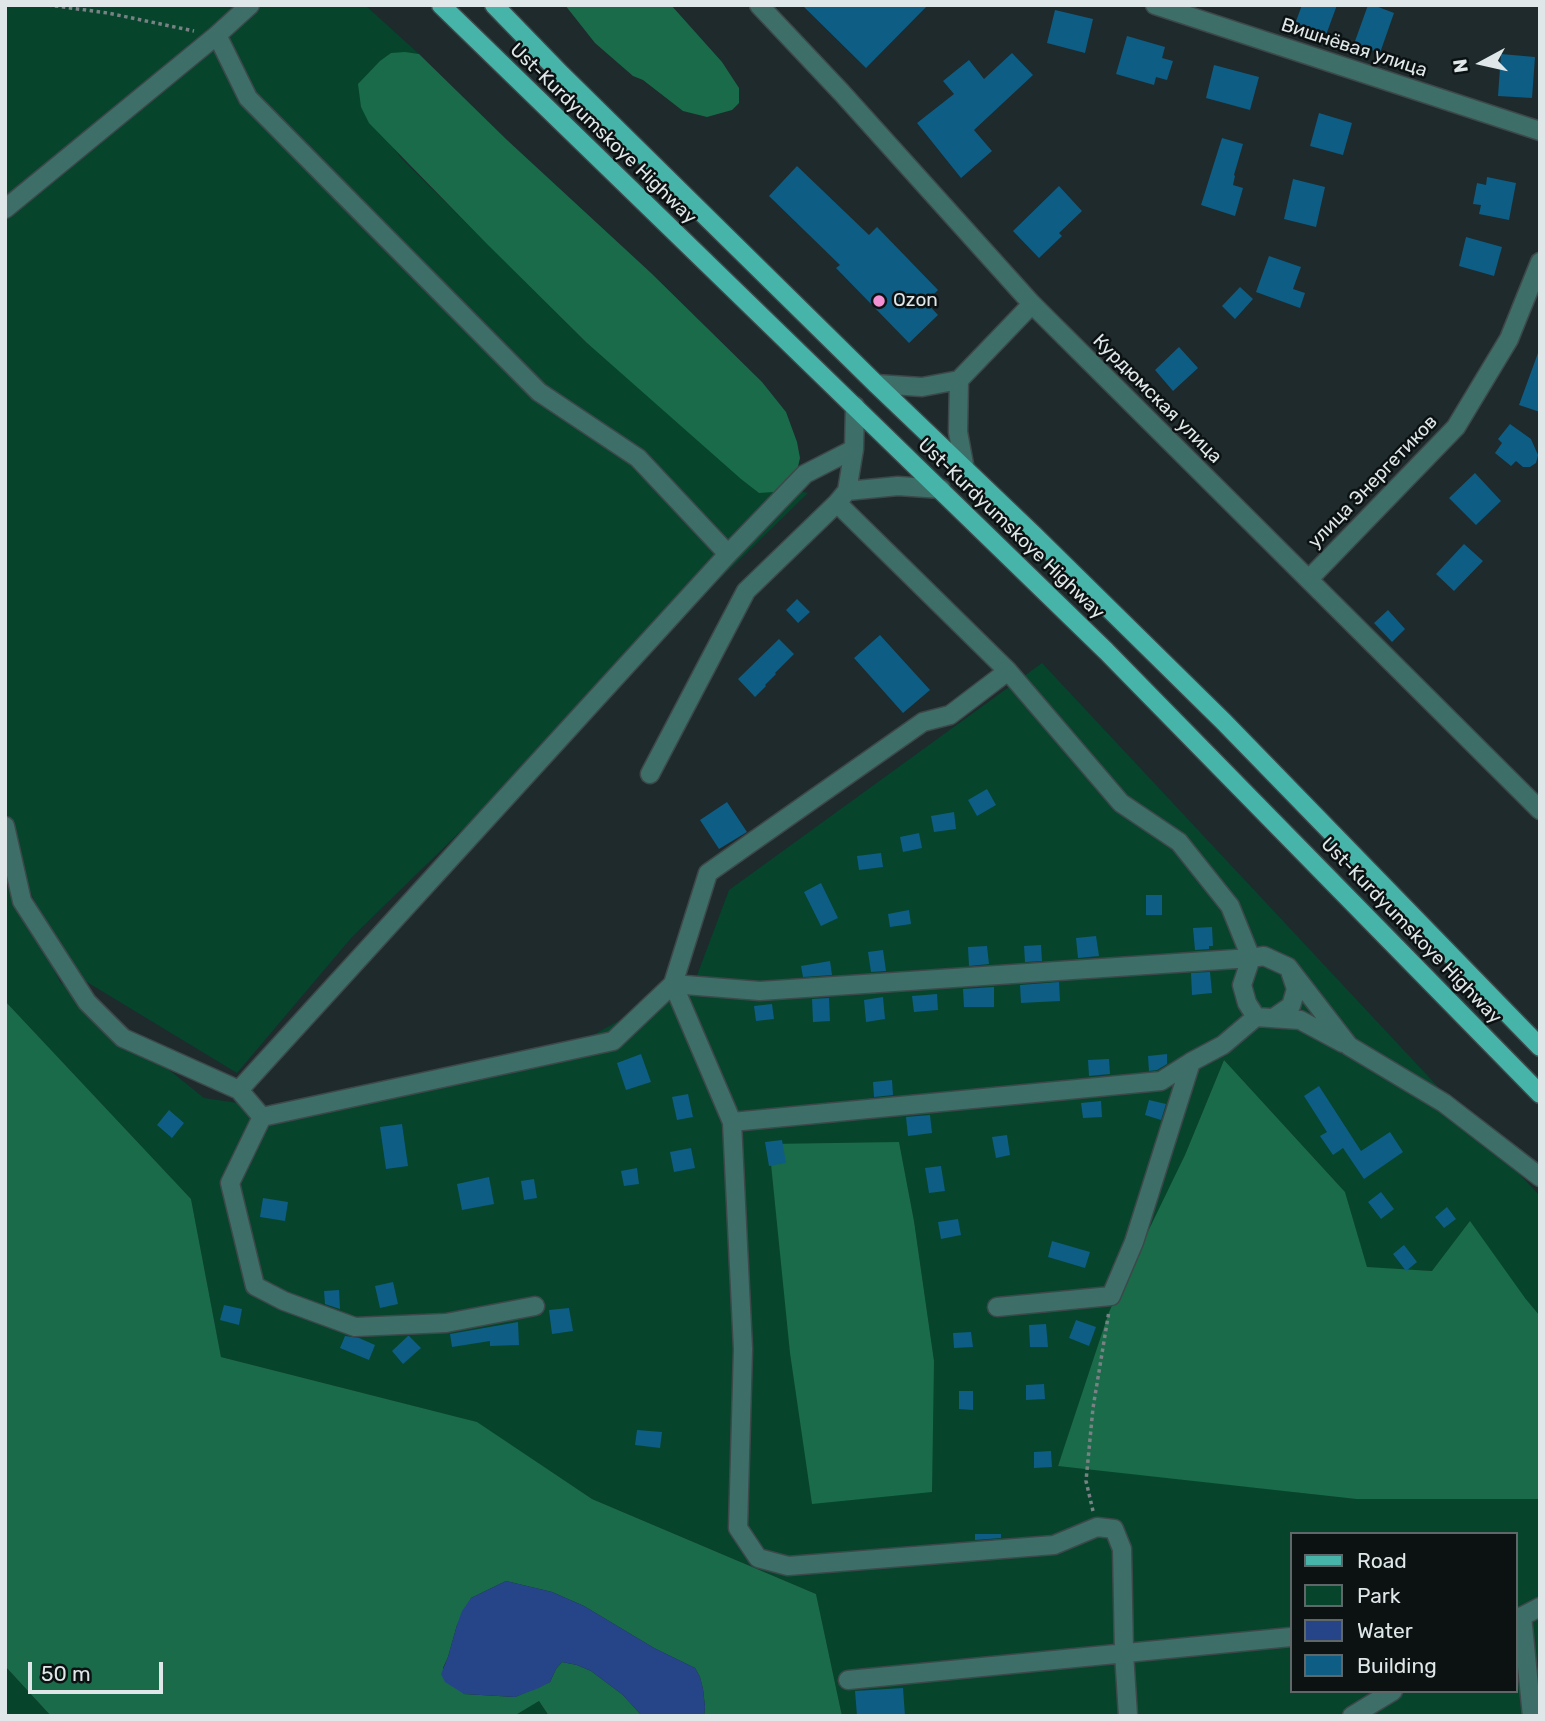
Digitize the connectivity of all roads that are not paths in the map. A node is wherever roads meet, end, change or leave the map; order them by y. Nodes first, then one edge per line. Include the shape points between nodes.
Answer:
1 (250, 5) edge
2 (441, 5) edge
3 (494, 5) edge
4 (759, 5) edge
5 (1155, 5) edge
6 (217, 35) junction
7 (1540, 131) edge
8 (5, 209) edge
9 (1540, 262) edge
10 (1032, 304) junction
11 (959, 380) junction
12 (876, 384) junction
13 (855, 406) junction
14 (854, 449) junction
15 (965, 470) junction
16 (941, 489) junction
17 (842, 497) junction
18 (727, 554) junction
19 (1309, 579) junction
20 (1008, 671) junction
21 (650, 774) dead end
22 (1536, 799) edge
23 (5, 826) edge
24 (1251, 958) junction
25 (1289, 967) junction
26 (673, 984) junction
27 (1256, 1017) junction
28 (1275, 1017) junction
29 (1349, 1046) junction
30 (1540, 1047) edge
31 (1191, 1062) junction
32 (239, 1090) junction
33 (1540, 1094) edge
34 (262, 1117) junction
35 (732, 1122) junction
36 (1540, 1177) edge
37 (535, 1306) dead end
38 (997, 1307) dead end
39 (1540, 1607) edge
40 (1519, 1618) edge
41 (1290, 1637) edge
42 (1124, 1653) junction
43 (848, 1680) dead end
44 (1391, 1693) edge
45 (1372, 1710) edge
46 (1128, 1716) edge
47 (1352, 1716) edge
48 (1532, 1716) edge

1 - 6 street
2 - 13 main road, Ust-Kurdyumskoye Highway
3 - 12 main road, Ust-Kurdyumskoye Highway
4 - 10 street, Курдюмская улица
5 - 7 street, Вишнёвая улица
6 - 8 street
6 - 18 street via 257,108 539,392 638,458
9 - 19 street, улица Энергетиков via 1508,339 1455,428
10 - 11 street
10 - 19 street, Курдюмская улица
11 - 12 street via 922,387
11 - 15 street via 958,432
12 - 15 main road, Ust-Kurdyumskoye Highway
13 - 14 street
13 - 16 main road, Ust-Kurdyumskoye Highway
14 - 17 street
14 - 18 street via 805,474
15 - 30 main road, Ust-Kurdyumskoye Highway via 1224,722
16 - 17 street via 898,486
16 - 33 main road, Ust-Kurdyumskoye Highway
17 - 20 street
17 - 21 street via 746,591
18 - 32 street
19 - 22 street, Курдюмская улица
20 - 24 street via 1121,803 1179,842 1230,906
20 - 26 street via 950,715 923,722 708,873
23 - 32 street via 22,901 87,1002 123,1038
24 - 25 street via 1264,956
24 - 26 street via 760,991
24 - 27 street via 1242,985
25 - 28 street via 1296,989 1291,1006
25 - 29 street
26 - 34 street via 613,1041
26 - 35 street
27 - 28 street
27 - 31 street via 1223,1045
28 - 29 street via 1300,1020
29 - 36 street via 1444,1103
31 - 35 street via 1161,1081
31 - 38 street via 1134,1242 1111,1296
32 - 34 street
34 - 37 street via 230,1183 255,1286 355,1327 446,1323
35 - 42 street via 743,1349 738,1528 758,1558 789,1566 1054,1545 1097,1527 1114,1530 1122,1549
39 - 40 street
40 - 48 street
41 - 42 street
42 - 43 street
42 - 46 street
44 - 45 street
45 - 47 street

